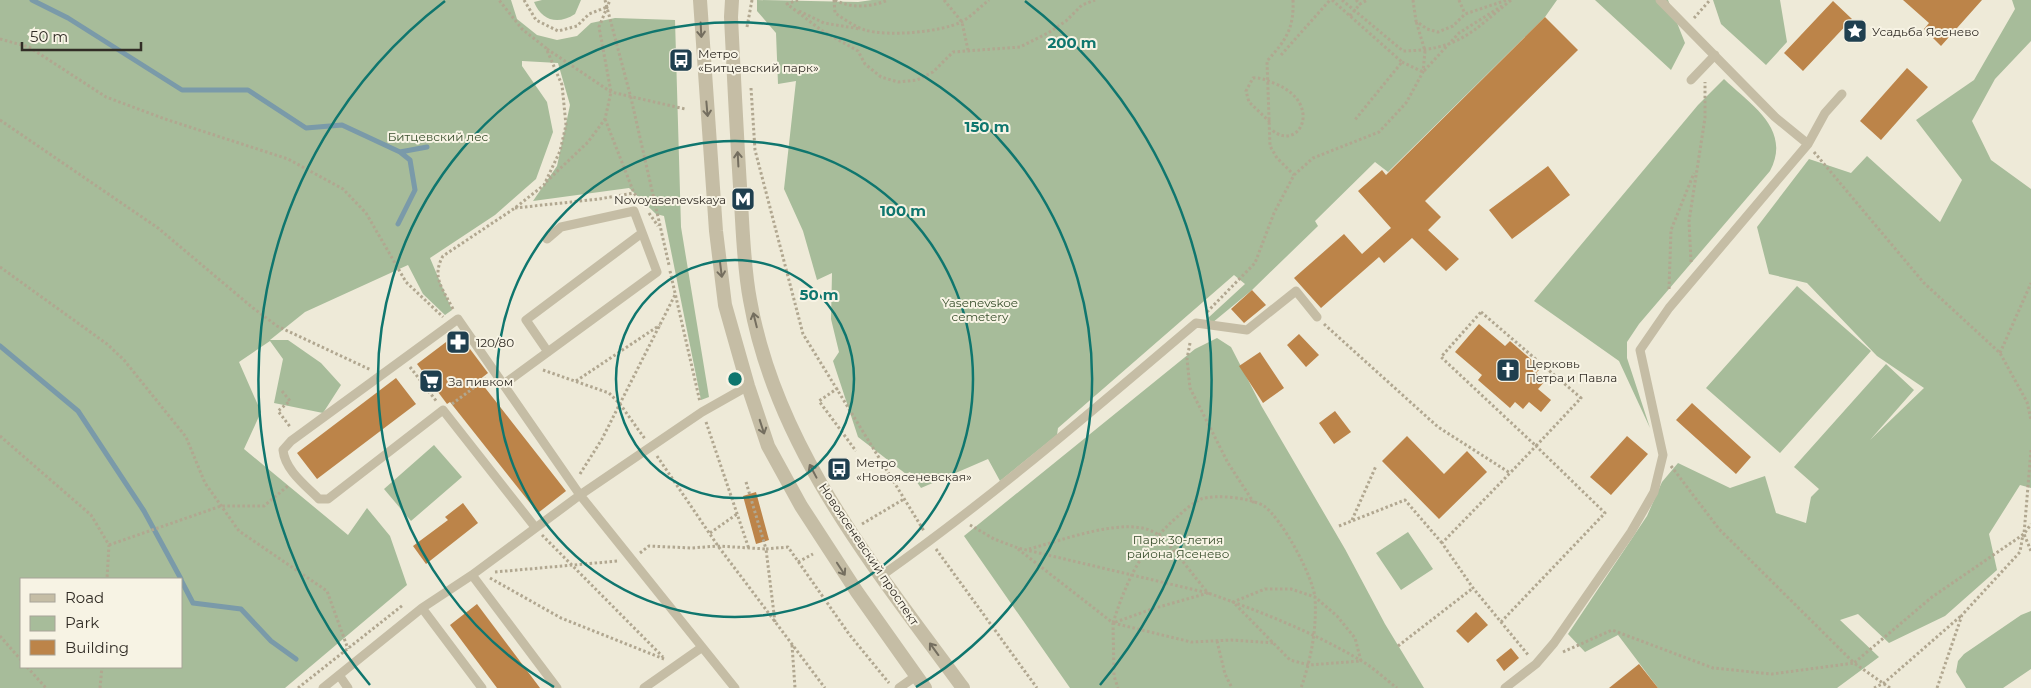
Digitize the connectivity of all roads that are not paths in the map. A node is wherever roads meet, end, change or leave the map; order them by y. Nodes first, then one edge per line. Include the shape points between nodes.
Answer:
1 (700, 0) edge
2 (732, 0) edge
3 (1660, 0) edge
4 (1716, 55) junction
5 (1691, 80) dead end
6 (1842, 94) dead end
7 (1808, 144) junction
8 (642, 233) junction
9 (547, 239) dead end
10 (1317, 317) road end
11 (548, 352) junction
12 (504, 384) junction
13 (748, 386) junction
14 (580, 495) junction
15 (535, 527) junction
16 (472, 575) junction
17 (881, 576) junction
18 (422, 608) junction
19 (701, 648) junction
20 (339, 675) junction
21 (916, 676) junction
22 (323, 688) edge
23 (348, 688) edge
24 (482, 688) edge
25 (557, 688) edge
26 (644, 688) edge
27 (735, 688) edge
28 (898, 688) edge
29 (925, 688) edge
30 (963, 688) edge
31 (1505, 688) edge

1 -> 13 street via 717,240 726,305
17 -> 2 street, Новоясеневский проспект via 824,492 792,432 768,371 750,300 743,230
3 - 4 lane
4 - 5 lane
4 - 7 lane via 1775,117
6 - 7 lane via 1825,113
7 - 31 lane via 1669,308 1640,350 1663,455 1654,492 1584,602 1536,664
8 - 9 lane via 634,211 561,227
8 - 11 lane via 657,272
8 - 11 lane via 526,320
10 - 17 lane via 1296,291 1247,330 1196,323 1024,468
11 - 12 lane
12 - 14 lane
12 - 15 lane via 455,321 297,437 283,450 284,459 297,478 319,499 328,500 443,410
13 - 14 lane via 702,412
13 -> 21 street via 768,446 801,506
14 - 15 lane
14 - 19 lane
15 - 16 lane
16 - 18 lane
16 - 25 lane
30 -> 17 street, Новоясеневский проспект
18 - 20 lane
18 - 24 lane
19 - 26 lane
19 - 27 lane
20 - 22 lane
20 - 23 lane
21 - 28 lane
21 - 29 street

